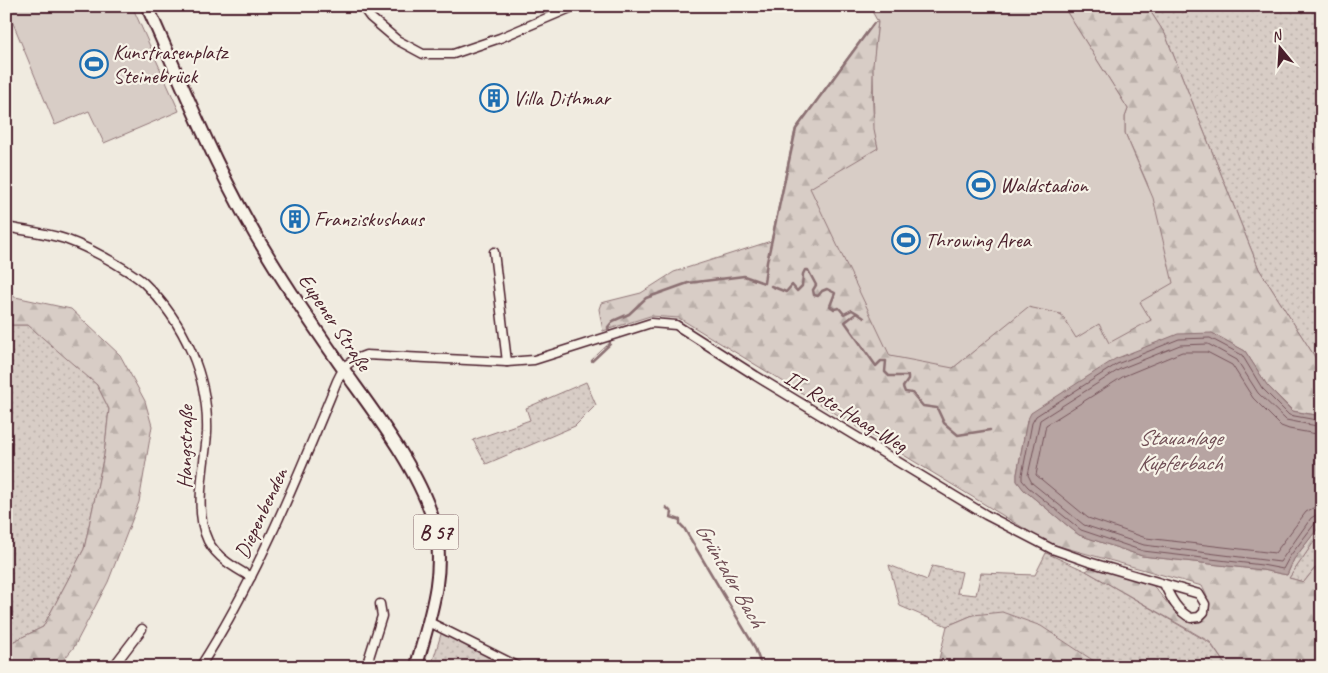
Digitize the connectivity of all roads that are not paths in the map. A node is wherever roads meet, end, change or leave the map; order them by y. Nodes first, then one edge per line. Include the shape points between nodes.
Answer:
1 (147, 6) edge
2 (362, 6) edge
3 (575, 6) edge
4 (6, 227) edge
5 (494, 252) dead end
6 (507, 362) junction
7 (343, 368) junction
8 (251, 577) junction
9 (1164, 584) junction
10 (380, 604) dead end
11 (429, 622) junction
12 (142, 629) dead end
13 (116, 664) edge
14 (127, 667) edge
15 (200, 667) edge
16 (366, 667) edge
17 (416, 667) edge
18 (519, 667) edge

1 - 7 main road, Eupener Straße / B 57 via 240,210
2 - 3 street via 397,40 423,54 453,54
4 - 8 street, Hangstraße via 64,239 103,256 143,282 164,305 191,352 202,386 207,417 202,516 208,540 216,553
5 - 6 street
6 - 7 street, II. Rote-Haag-Weg via 366,355 351,360
6 - 9 street, II. Rote-Haag-Weg via 534,360 651,323 676,325 986,515 1052,549
7 - 8 street, Diepenbenden
7 - 11 main road, Eupener Straße / B 57 via 414,475 430,512 438,552 438,571
8 - 15 street, Diepenbenden
9 - 9 street, II. Rote-Haag-Weg via 1173,603 1183,614 1191,618 1204,612 1205,604 1199,594
10 - 16 street via 382,616
11 - 17 main road, Eupener Straße / B 57
11 - 18 street
12 - 13 street
13 - 14 street

